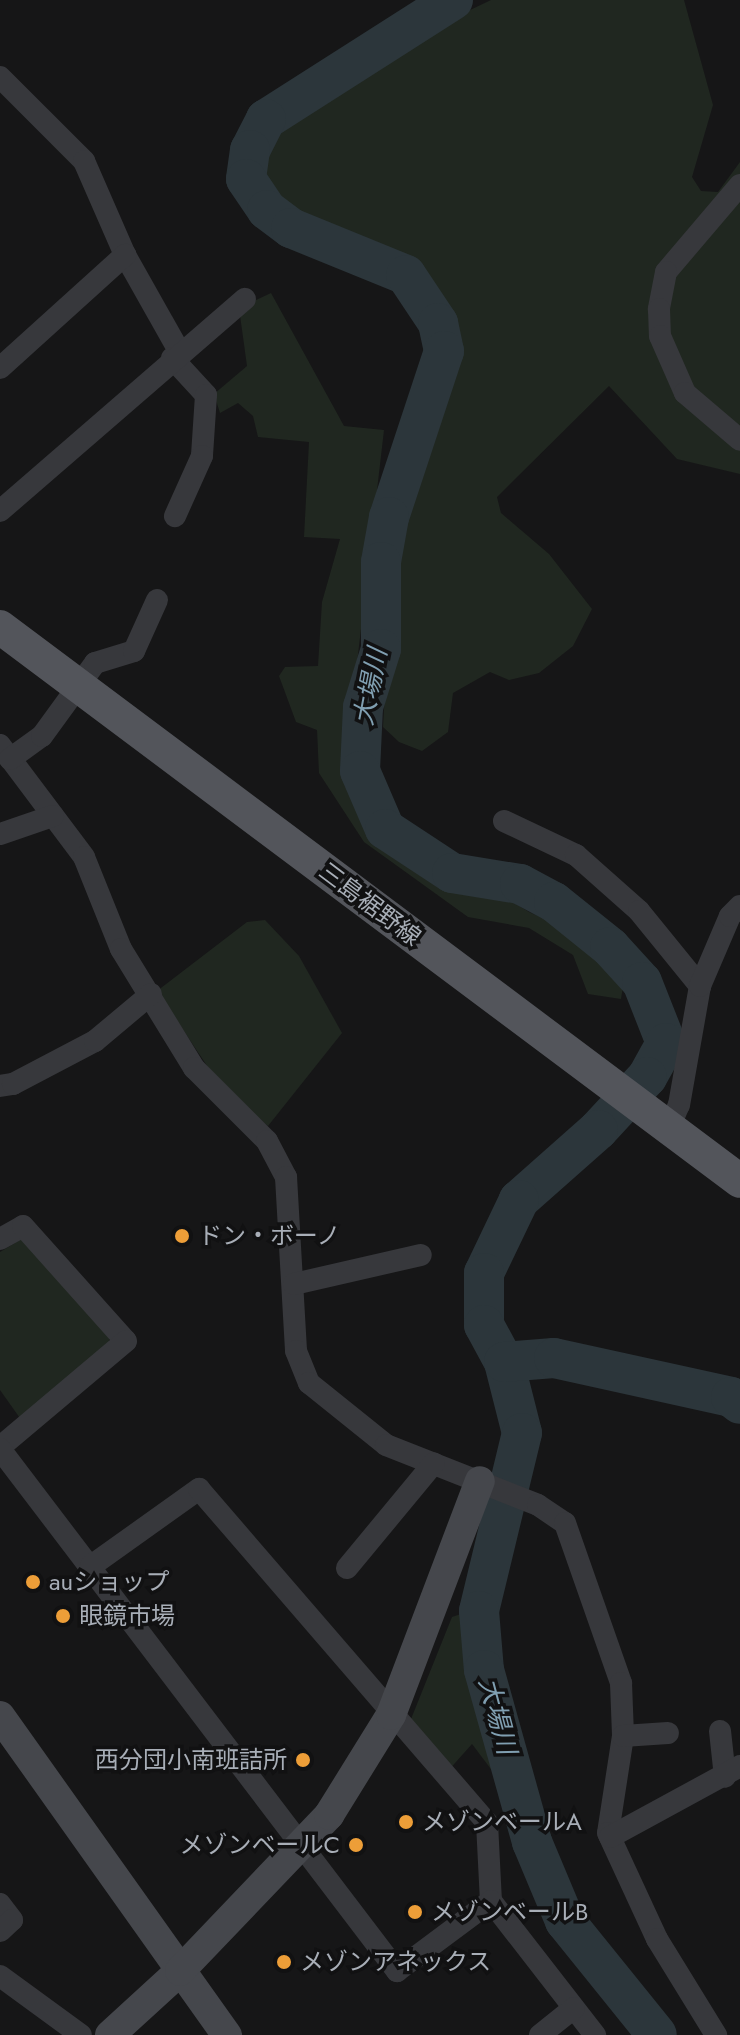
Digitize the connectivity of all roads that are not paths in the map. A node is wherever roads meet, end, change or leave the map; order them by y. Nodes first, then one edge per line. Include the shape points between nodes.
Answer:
1 (0, 77) edge
2 (740, 185) edge
3 (125, 255) junction
4 (245, 299) dead end
5 (176, 354) junction
6 (0, 368) edge
7 (740, 440) edge
8 (0, 511) edge
9 (175, 516) dead end
10 (157, 600) dead end
11 (0, 627) edge
12 (78, 685) junction
13 (5, 752) edge
14 (53, 816) junction
15 (504, 821) dead end
16 (0, 834) edge
17 (737, 914) edge
18 (700, 986) junction
19 (151, 994) junction
20 (0, 1086) edge
21 (665, 1125) junction
22 (740, 1181) edge
23 (0, 1239) edge
24 (421, 1255) dead end
25 (294, 1284) junction
26 (0, 1448) edge
27 (434, 1463) junction
28 (480, 1481) junction
29 (91, 1566) junction
30 (347, 1568) dead end
31 (391, 1715) junction
32 (0, 1716) edge
33 (720, 1731) dead end
34 (668, 1733) dead end
35 (623, 1736) junction
36 (732, 1771) edge
37 (610, 1837) junction
38 (302, 1845) junction
39 (491, 1901) junction
40 (0, 1904) edge
41 (0, 1931) edge
42 (180, 1971) junction
43 (0, 1976) edge
44 (574, 2008) junction
45 (81, 2035) edge
46 (110, 2035) edge
47 (227, 2035) edge
48 (540, 2035) edge
49 (595, 2035) edge
50 (716, 2035) edge

1 - 3 street via 84,161
2 - 7 street via 666,272 659,309 660,336 685,393
3 - 5 street
3 - 6 street
4 - 5 street
5 - 8 street
5 - 9 street via 206,395 202,456
10 - 12 street via 134,651 95,663
11 - 12 main road, 三島裾野線
12 - 13 street via 42,736
12 - 21 main road, 三島裾野線
13 - 14 street
14 - 16 street
14 - 19 street via 84,857 121,949
15 - 18 street via 576,855 639,911
17 - 18 street
18 - 21 street via 679,1105
19 - 20 street via 95,1041
19 - 25 street via 194,1068 267,1141 286,1177
21 - 22 main road, 三島裾野線
23 - 26 street via 23,1226 126,1341
24 - 25 street
25 - 27 street via 296,1351 309,1383 386,1445
26 - 29 street
27 - 28 street
27 - 30 street
28 - 31 street
28 - 35 street via 538,1505 565,1523 621,1683
29 - 31 street via 199,1489
29 - 38 street
31 - 38 street via 329,1815
31 - 39 street via 487,1823
32 - 42 street
33 - 36 street
34 - 35 street
35 - 37 street
36 - 37 street
37 - 50 street via 657,1939
38 - 39 street via 397,1971
38 - 42 street
39 - 44 street
40 - 41 street via 12,1920
42 - 46 street
42 - 47 street
43 - 45 street
44 - 48 street
44 - 49 street

